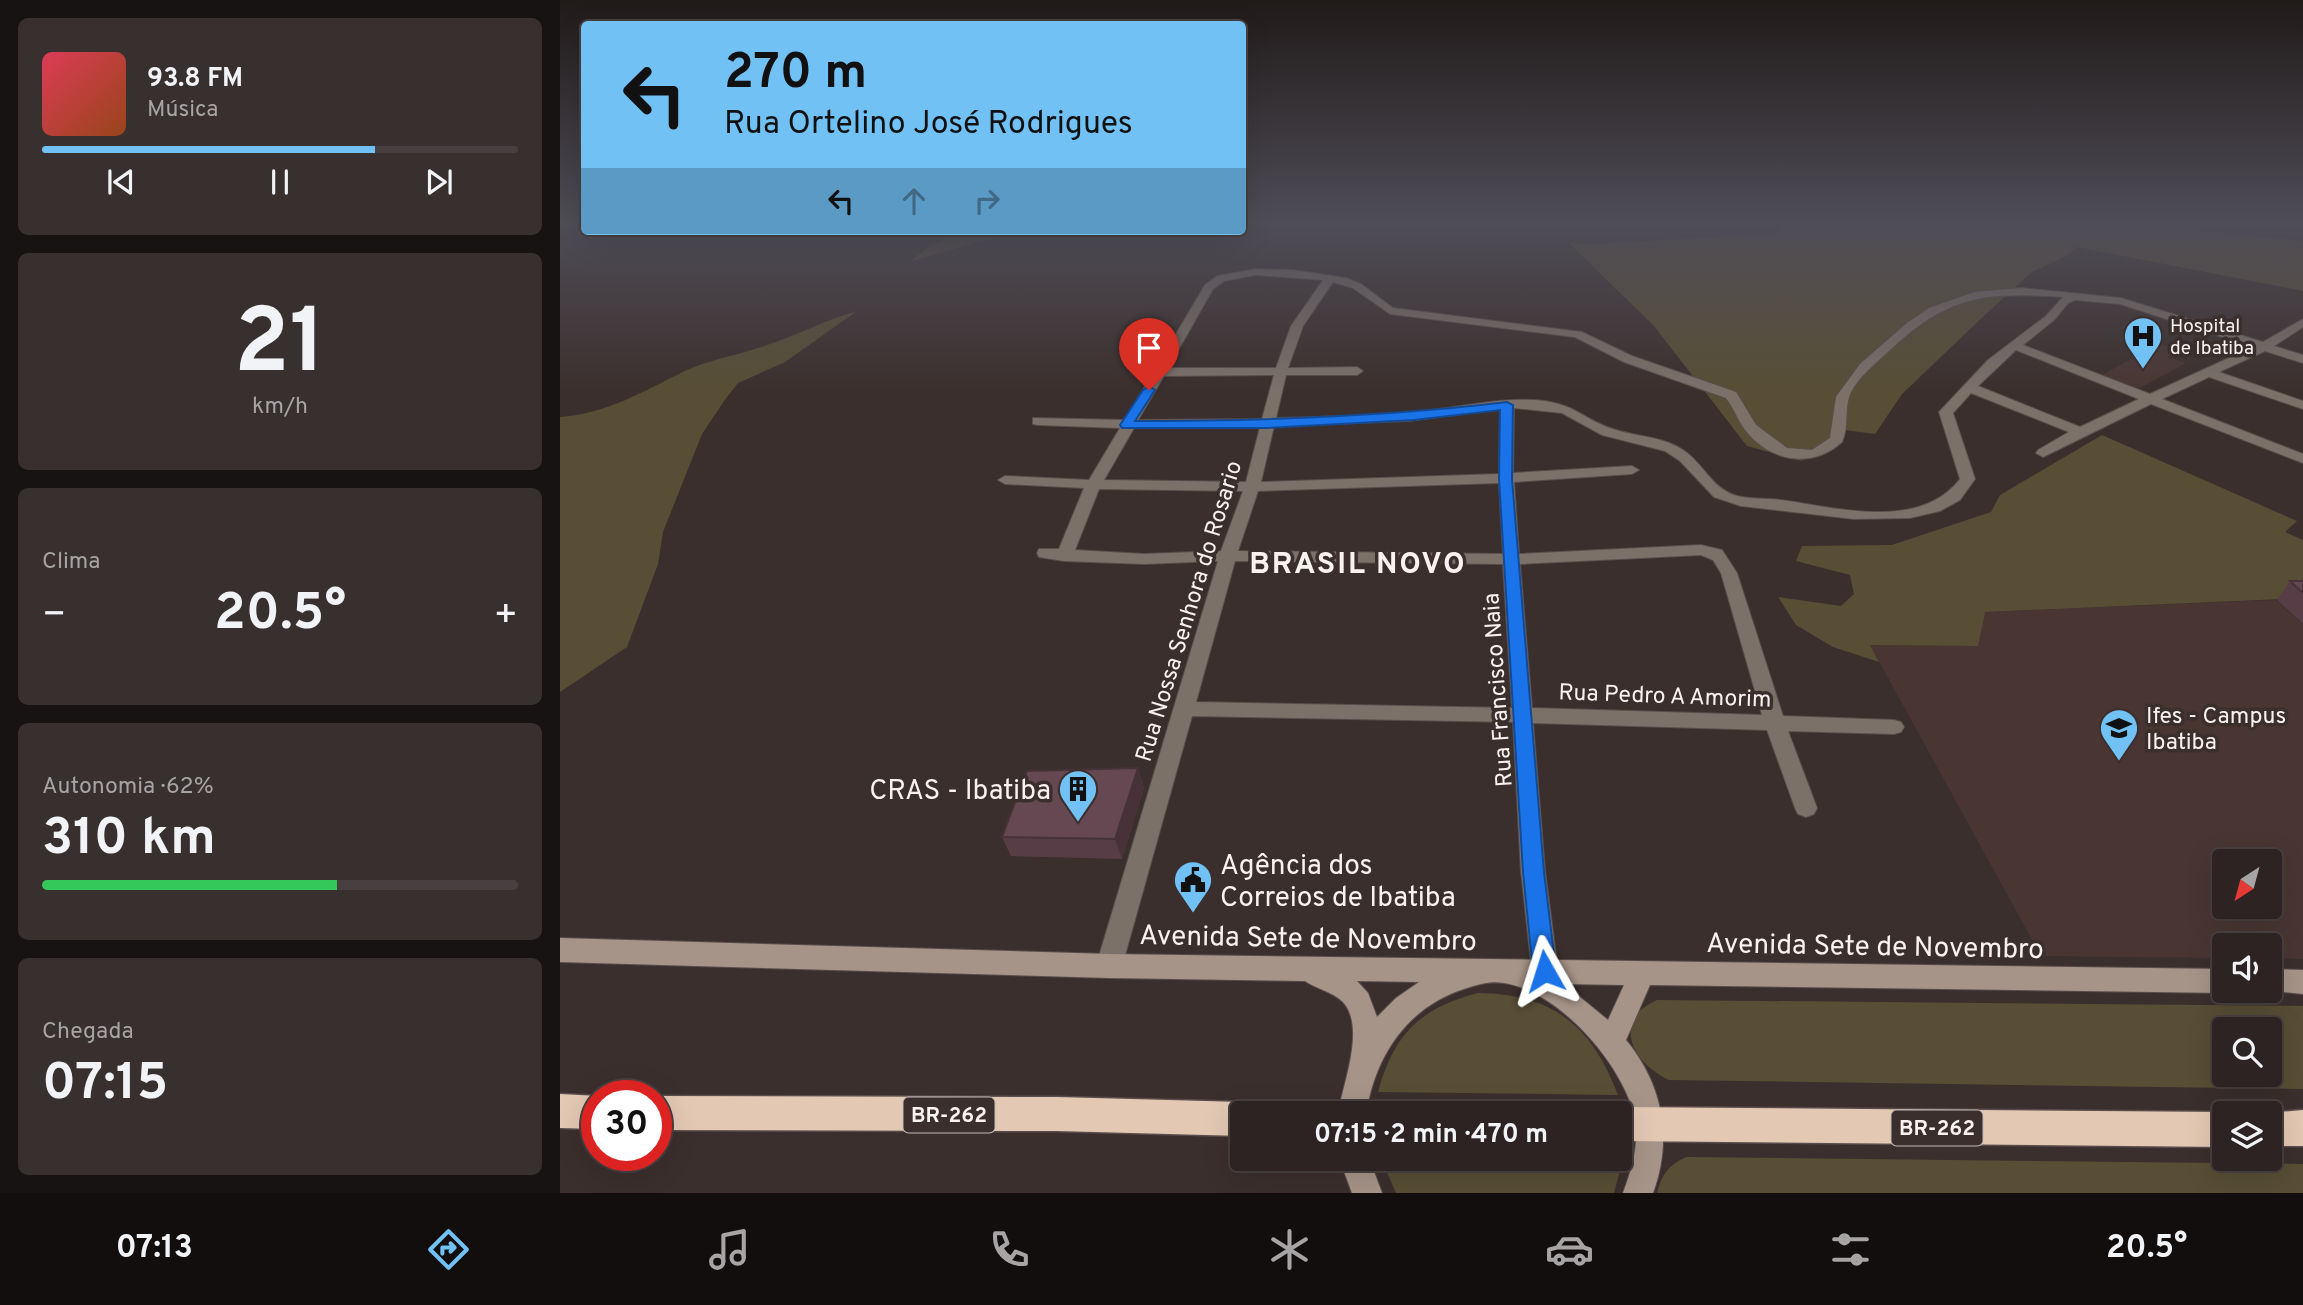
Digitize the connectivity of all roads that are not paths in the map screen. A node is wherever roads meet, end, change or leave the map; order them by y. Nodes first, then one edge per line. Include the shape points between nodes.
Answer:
1 (1217, 281) edge
2 (1328, 281) edge
3 (1339, 281) edge
4 (2106, 298) junction
5 (2303, 322) edge
6 (2015, 346) junction
7 (2265, 346) junction
8 (2303, 359) edge
9 (1283, 370) junction
10 (1357, 371) dead end
11 (1160, 372) junction
12 (2210, 373) junction
13 (1969, 387) junction
14 (2151, 401) junction
15 (1507, 405) junction
16 (2303, 405) edge
17 (1038, 421) dead end
18 (1267, 424) junction
19 (1127, 425) junction
20 (2080, 432) junction
21 (2043, 453) dead end
22 (2303, 459) edge
23 (1632, 470) dead end
24 (1506, 479) junction
25 (1005, 480) dead end
26 (1093, 486) junction
27 (1252, 487) junction
28 (1045, 553) dead end
29 (1064, 556) junction
30 (1228, 556) junction
31 (1512, 559) junction
32 (1183, 709) junction
33 (1524, 715) junction
34 (1775, 724) junction
35 (1894, 727) dead end
36 (1807, 808) dead end
37 (560, 950) edge
38 (1110, 966) junction
39 (1291, 968) junction
40 (1497, 971) junction
41 (1545, 971) junction
42 (1642, 974) junction
43 (2212, 981) edge
44 (2282, 981) edge
45 (2303, 982) edge
46 (1611, 1044) junction
47 (1362, 1068) junction
48 (1355, 1101) edge
49 (560, 1111) edge
50 (581, 1112) edge
51 (672, 1113) edge
52 (1230, 1119) edge
53 (1635, 1124) edge
54 (2303, 1128) edge
55 (2282, 1129) edge
56 (2212, 1130) edge
57 (1359, 1171) edge
58 (1367, 1193) edge
59 (1638, 1193) edge

1 - 11 street via 1209,286
2 - 9 street, Rua Nossa Senhora do Rosario via 1293,332
3 - 4 street via 1357,286 1390,311 1586,337 1628,359 1731,396 1748,425 1766,442 1785,453 1808,457 1837,439 1843,394 1856,377 1932,309 2001,291
4 - 6 street via 2064,301
4 - 7 street
5 - 7 street
6 - 13 street
6 - 14 street
7 - 8 street
7 - 12 street
9 - 10 street
9 - 11 street
9 - 18 street, Rua Nossa Senhora do Rosario
11 - 19 street
12 - 14 street
12 - 16 street
13 - 15 street via 1946,412 1968,479 1964,489 1951,500 1912,512 1855,515 1738,500 1715,492 1681,454 1667,446 1605,431 1564,409
13 - 20 street
14 - 20 street
14 - 22 street
15 - 18 street via 1414,417
15 - 24 street, Rua Francisco Naia
17 - 19 street
18 - 19 street
18 - 27 street, Rua Nossa Senhora do Rosario
19 - 26 street
20 - 21 street
23 - 24 street
24 - 27 street
24 - 31 street, Rua Francisco Naia
25 - 26 street
26 - 27 street
26 - 29 street
27 - 30 street, Rua Nossa Senhora do Rosario
28 - 29 street
29 - 30 street
30 - 31 street
30 - 32 street, Rua Nossa Senhora do Rosario
31 - 33 street, Rua Francisco Naia
31 - 34 street via 1715,552 1724,559
32 - 33 street, Rua Pedro A Amorim
32 - 38 street, Rua Nossa Senhora do Rosario
33 - 34 street, Rua Pedro A Amorim
33 - 41 street, Rua Francisco Naia via 1533,872
34 - 35 street, Rua Pedro A Amorim
34 - 36 street
37 - 38 street, Avenida Sete de Novembro
38 - 39 street, Avenida Sete de Novembro
39 - 40 street, Avenida Sete de Novembro
39 - 47 street via 1335,979 1353,990 1363,1010 1367,1035
40 - 41 street, Avenida Sete de Novembro
40 - 46 street via 1547,988 1570,1003
40 - 47 street via 1462,976 1430,989 1402,1008 1378,1034
41 - 42 street, Avenida Sete de Novembro
42 - 43 street, Avenida Sete de Novembro
42 - 46 street
44 - 45 street
46 - 53 street via 1641,1095
47 - 48 street
49 - 50 highway
51 - 52 highway, BR-262
53 - 56 highway, BR-262
53 - 59 street via 1649,1154
54 - 55 highway
57 - 58 street

